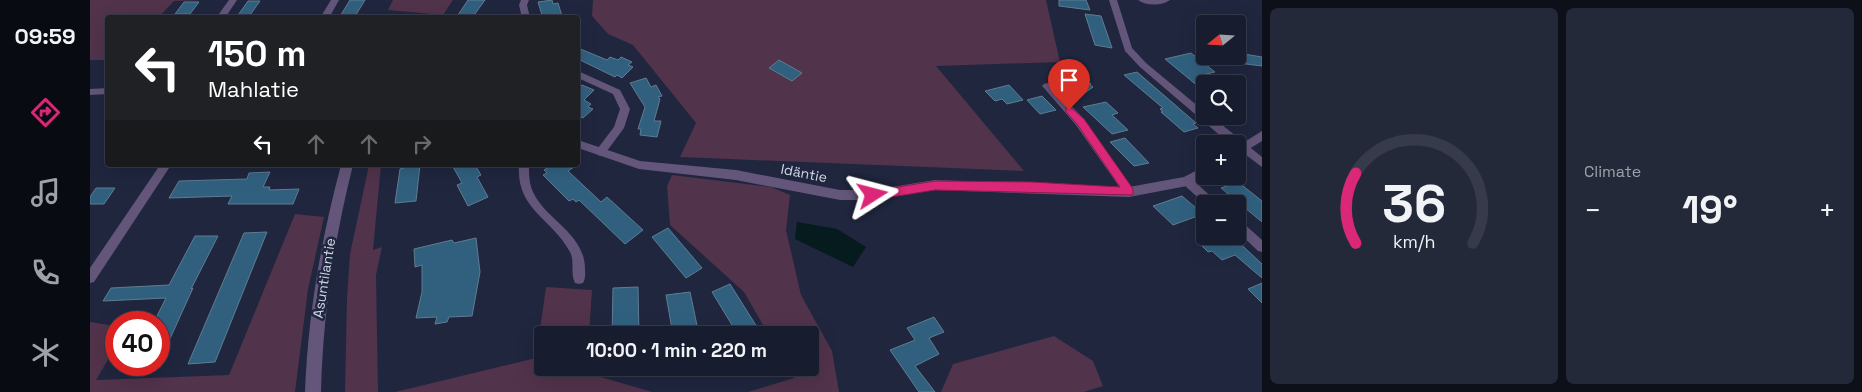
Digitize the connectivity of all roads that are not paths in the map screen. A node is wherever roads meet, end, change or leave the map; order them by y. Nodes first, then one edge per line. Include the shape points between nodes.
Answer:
1 (233, 0) edge
2 (335, 0) edge
3 (525, 0) edge
4 (1113, 0) edge
5 (1142, 0) edge
6 (1166, 0) edge
7 (222, 15) edge
8 (326, 15) edge
9 (525, 15) edge
10 (580, 75) edge
11 (1047, 86) dead end
12 (105, 91) edge
13 (90, 92) edge
14 (1225, 135) edge
15 (1262, 136) edge
16 (1246, 144) edge
17 (580, 145) edge
18 (600, 152) junction
19 (1246, 152) edge
20 (1262, 163) edge
21 (165, 167) edge
22 (347, 167) edge
23 (524, 167) edge
24 (1196, 176) edge
25 (1187, 181) junction
26 (1129, 192) junction
27 (1203, 195) edge
28 (1246, 232) edge
29 (1262, 247) edge
30 (90, 278) edge
31 (579, 279) dead end
32 (313, 392) edge

1 - 7 street
2 - 8 street
3 - 9 street via 522,5
4 - 14 street via 1128,49 1143,66
5 - 6 street
10 - 18 street via 616,92 625,110 619,128
11 - 26 street via 1080,122
12 - 13 street
15 - 16 street
17 - 18 street, Idäntie
18 - 26 street, Idäntie via 639,165 736,176 840,195 873,195 935,185
19 - 20 street
21 - 30 street
22 - 32 street, Asuntilantie via 323,267
23 - 31 street via 523,182 527,195 576,251 580,264
24 - 25 street, Idäntie
25 - 26 street, Idäntie
25 - 27 street
28 - 29 street

